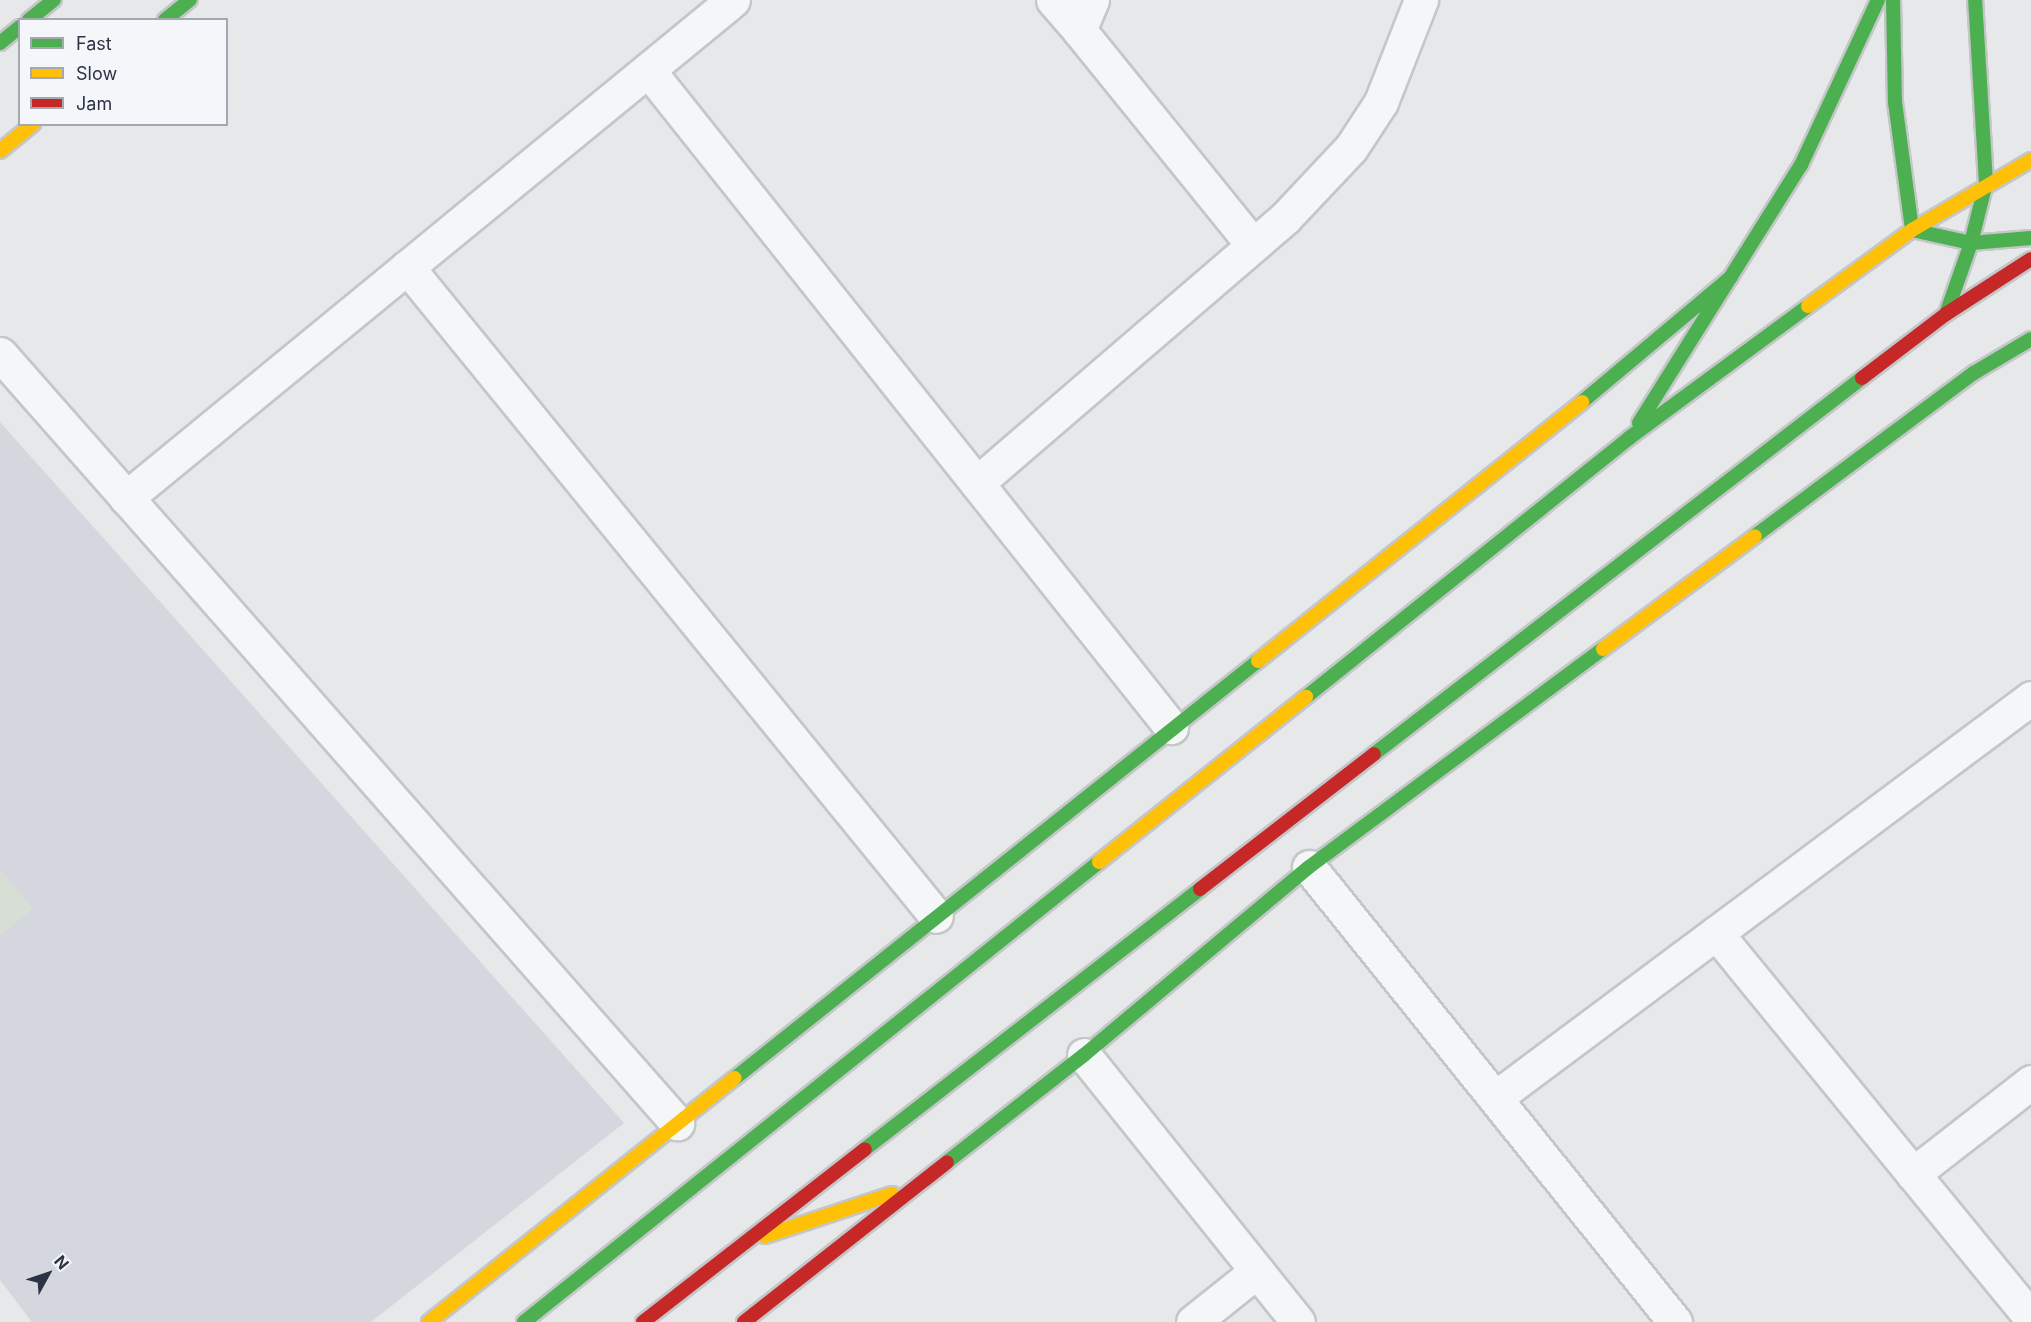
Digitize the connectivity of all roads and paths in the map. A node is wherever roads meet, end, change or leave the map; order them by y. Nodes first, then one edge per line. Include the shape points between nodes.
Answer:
1 (54, 0) edge
2 (167, 0) edge
3 (1053, 0) edge
4 (1092, 0) edge
5 (1421, 0) edge
6 (1878, 0) edge
7 (1893, 0) edge
8 (1976, 0) edge
9 (183, 2) edge
10 (723, 3) edge
11 (32, 18) edge
12 (167, 18) edge
13 (18, 29) edge
14 (1080, 30) junction
15 (0, 43) edge
16 (648, 70) junction
17 (31, 126) edge
18 (0, 151) edge
19 (2031, 160) edge
20 (1986, 183) junction
21 (1912, 230) junction
22 (2031, 238) edge
23 (1971, 243) junction
24 (1253, 245) junction
25 (2031, 259) edge
26 (408, 267) junction
27 (1731, 277) junction
28 (1946, 314) junction
29 (2031, 339) edge
30 (0, 354) edge
31 (1629, 438) junction
32 (977, 483) junction
33 (126, 498) junction
34 (2031, 698) edge
35 (1171, 727) junction
36 (1310, 867) junction
37 (936, 915) junction
38 (1716, 933) junction
39 (1084, 1055) junction
40 (2031, 1082) edge
41 (1495, 1098) junction
42 (677, 1123) junction
43 (1913, 1174) junction
44 (911, 1188) junction
45 (743, 1243) junction
46 (1257, 1271) junction
47 (2031, 1318) edge
48 (429, 1322) edge
49 (524, 1322) edge
50 (643, 1322) edge
51 (744, 1322) edge
52 (1192, 1322) edge
53 (1298, 1322) edge
54 (1675, 1322) edge

1 - 11 main road
2 - 9 main road
3 - 14 street
4 - 14 street
5 - 24 street via 1381,102 1352,148 1285,218
6 - 27 main road via 1801,165
7 - 21 main road via 1895,102
8 - 20 main road
9 - 12 main road
10 - 16 street
13 - 15 main road
14 - 24 street
16 - 26 street
16 - 32 street
17 - 18 main road
19 - 20 main road
20 - 21 main road
20 - 23 main road
21 - 23 main road
21 - 31 main road
22 - 23 main road
23 - 28 main road
24 - 32 street
25 - 28 main road
26 - 33 street
26 - 37 street
27 - 31 main road
27 - 35 main road via 1642,354
28 - 45 main road
29 - 36 main road via 1974,373
30 - 33 street
31 - 49 main road
32 - 35 street
33 - 42 street
34 - 38 street
35 - 37 main road
36 - 39 main road
36 - 41 street
37 - 42 main road
38 - 41 street
38 - 43 street
39 - 44 main road
39 - 46 street
40 - 43 street
41 - 54 street
42 - 48 main road
43 - 47 street
44 - 45 main road
44 - 51 main road
45 - 50 main road
46 - 52 street
46 - 53 street

